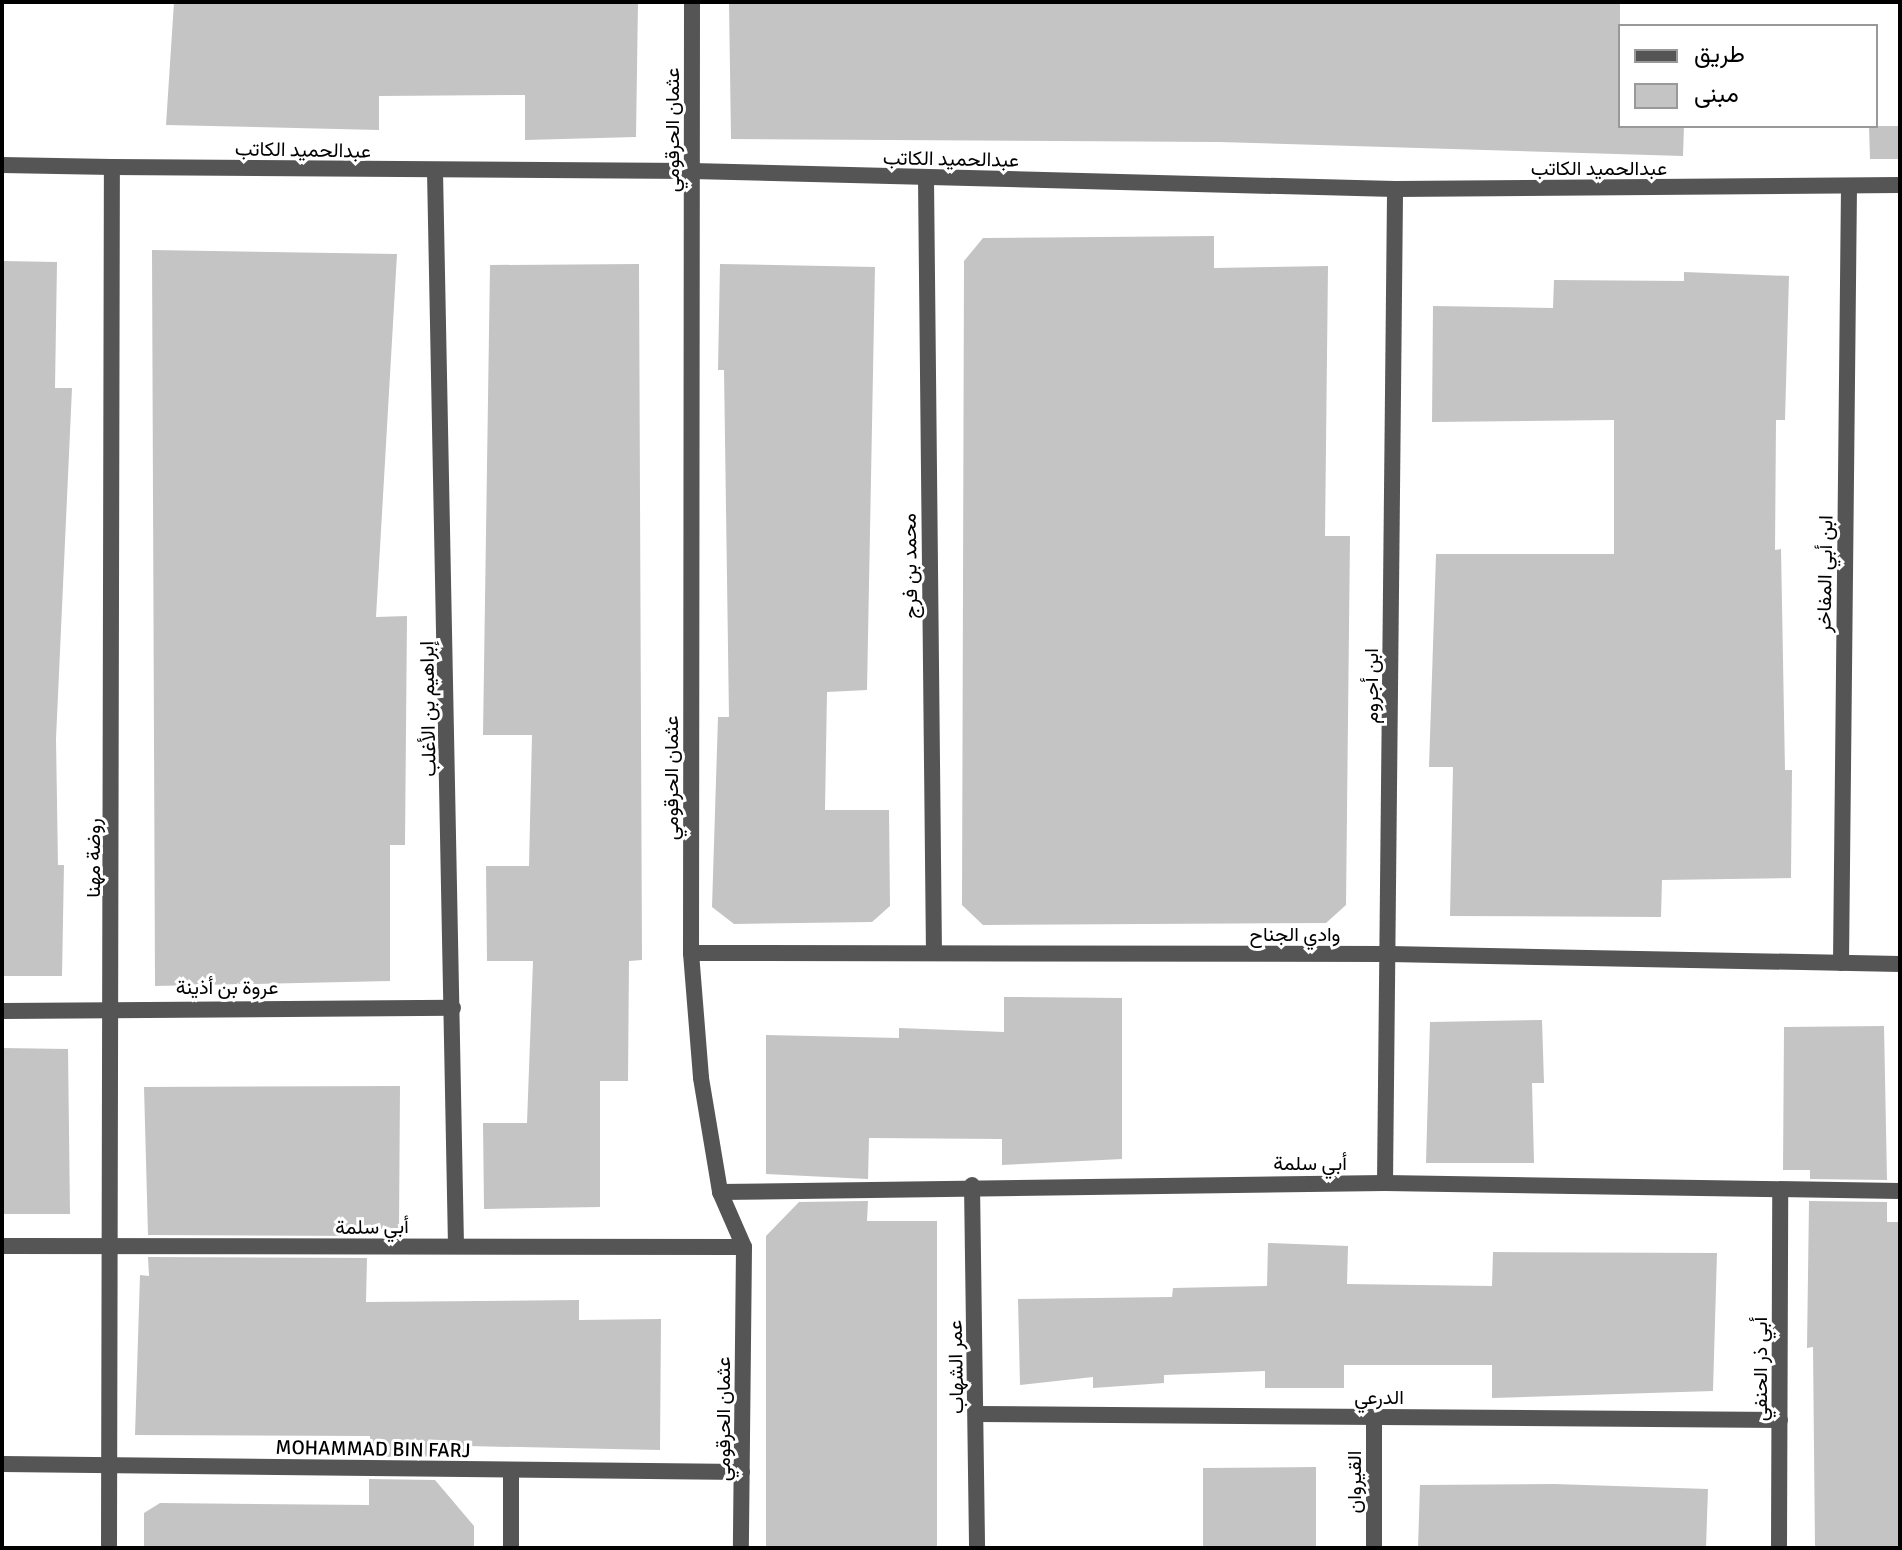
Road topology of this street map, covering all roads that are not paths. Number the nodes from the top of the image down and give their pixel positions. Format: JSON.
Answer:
{"nodes":[{"id":1,"x":692,"y":2,"type":"edge"},
{"id":2,"x":2,"y":165,"type":"edge"},
{"id":3,"x":112,"y":167,"type":"junction"},
{"id":4,"x":435,"y":171,"type":"junction"},
{"id":5,"x":692,"y":171,"type":"junction"},
{"id":6,"x":926,"y":179,"type":"junction"},
{"id":7,"x":1900,"y":185,"type":"edge"},
{"id":8,"x":1849,"y":186,"type":"junction"},
{"id":9,"x":1395,"y":189,"type":"junction"},
{"id":10,"x":934,"y":952,"type":"junction"},
{"id":11,"x":691,"y":953,"type":"junction"},
{"id":12,"x":1389,"y":954,"type":"junction"},
{"id":13,"x":1841,"y":963,"type":"junction"},
{"id":14,"x":1900,"y":964,"type":"edge"},
{"id":15,"x":113,"y":1007,"type":"junction"},
{"id":16,"x":453,"y":1008,"type":"junction"},
{"id":17,"x":2,"y":1011,"type":"edge"},
{"id":18,"x":1385,"y":1183,"type":"junction"},
{"id":19,"x":972,"y":1185,"type":"junction"},
{"id":20,"x":1780,"y":1190,"type":"junction"},
{"id":21,"x":1900,"y":1191,"type":"edge"},
{"id":22,"x":720,"y":1192,"type":"junction"},
{"id":23,"x":2,"y":1246,"type":"edge"},
{"id":24,"x":456,"y":1246,"type":"junction"},
{"id":25,"x":110,"y":1247,"type":"junction"},
{"id":26,"x":744,"y":1247,"type":"junction"},
{"id":27,"x":977,"y":1414,"type":"junction"},
{"id":28,"x":1374,"y":1417,"type":"junction"},
{"id":29,"x":1780,"y":1420,"type":"junction"},
{"id":30,"x":108,"y":1462,"type":"junction"},
{"id":31,"x":2,"y":1464,"type":"edge"},
{"id":32,"x":511,"y":1472,"type":"junction"},
{"id":33,"x":742,"y":1472,"type":"junction"},
{"id":34,"x":109,"y":1548,"type":"edge"},
{"id":35,"x":511,"y":1548,"type":"edge"},
{"id":36,"x":741,"y":1548,"type":"edge"},
{"id":37,"x":977,"y":1548,"type":"edge"},
{"id":38,"x":1374,"y":1548,"type":"edge"},
{"id":39,"x":1779,"y":1548,"type":"edge"}],
"edges":[{"from":1,"to":5,"type":"street","name":"عثمان الحرقومي"},
{"from":2,"to":3,"type":"street","name":"عبدالحميد الكاتب"},
{"from":3,"to":4,"type":"street","name":"عبدالحميد الكاتب"},
{"from":3,"to":15,"type":"street","name":"روضة مهنا"},
{"from":4,"to":5,"type":"street","name":"عبدالحميد الكاتب"},
{"from":4,"to":16,"type":"street","name":"إبراهيم بن الأغلب"},
{"from":5,"to":6,"type":"street","name":"عبدالحميد الكاتب"},
{"from":5,"to":11,"type":"street","name":"عثمان الحرقومي"},
{"from":6,"to":9,"type":"street","name":"عبدالحميد الكاتب"},
{"from":6,"to":10,"type":"street","name":"محمد بن فرج"},
{"from":7,"to":8,"type":"street","name":"عبدالحميد الكاتب"},
{"from":8,"to":9,"type":"street","name":"عبدالحميد الكاتب"},
{"from":8,"to":13,"type":"street","name":"ابن أبي المفاخر"},
{"from":9,"to":12,"type":"street","name":"ابن أجروم"},
{"from":10,"to":11,"type":"street","name":"وادي الجناح"},
{"from":10,"to":12,"type":"street","name":"وادي الجناح"},
{"from":11,"to":22,"type":"street","name":"عثمان الحرقومي"},
{"from":12,"to":13,"type":"street","name":"وادي الجناح"},
{"from":12,"to":18,"type":"street","name":"ابن أجروم"},
{"from":13,"to":14,"type":"street","name":"وادي الجناح"},
{"from":15,"to":16,"type":"street","name":"عروة بن أذينة"},
{"from":15,"to":17,"type":"street","name":"عروة بن أذينة"},
{"from":15,"to":25,"type":"street","name":"روضة مهنا"},
{"from":16,"to":24,"type":"street","name":"إبراهيم بن الأغلب"},
{"from":18,"to":19,"type":"street","name":"أبي سلمة"},
{"from":18,"to":20,"type":"street","name":"أبي سلمة"},
{"from":19,"to":22,"type":"street","name":"أبي سلمة"},
{"from":19,"to":27,"type":"street","name":"عمر الشهاب"},
{"from":20,"to":21,"type":"street","name":"أبي سلمة"},
{"from":20,"to":29,"type":"street","name":"أبي ذر الحنفي"},
{"from":22,"to":26,"type":"street","name":"عثمان الحرقومي"},
{"from":23,"to":25,"type":"street","name":"أبي سلمة"},
{"from":24,"to":25,"type":"street","name":"أبي سلمة"},
{"from":24,"to":26,"type":"street","name":"أبي سلمة"},
{"from":25,"to":30,"type":"street","name":"روضة مهنا"},
{"from":26,"to":33,"type":"street","name":"عثمان الحرقومي"},
{"from":27,"to":28,"type":"street","name":"الدرعي"},
{"from":27,"to":37,"type":"street","name":"عمر الشهاب"},
{"from":28,"to":29,"type":"street","name":"الدرعي"},
{"from":28,"to":38,"type":"street","name":"القيروان"},
{"from":29,"to":39,"type":"street","name":"أبي ذر الحنفي"},
{"from":30,"to":31,"type":"street","name":"MOHAMMAD BIN FARJ"},
{"from":30,"to":32,"type":"street","name":"MOHAMMAD BIN FARJ"},
{"from":30,"to":34,"type":"street","name":"روضة مهنا"},
{"from":32,"to":33,"type":"street","name":"MOHAMMAD BIN FARJ"},
{"from":32,"to":35,"type":"street"},
{"from":33,"to":36,"type":"street","name":"عثمان الحرقومي"}]}
